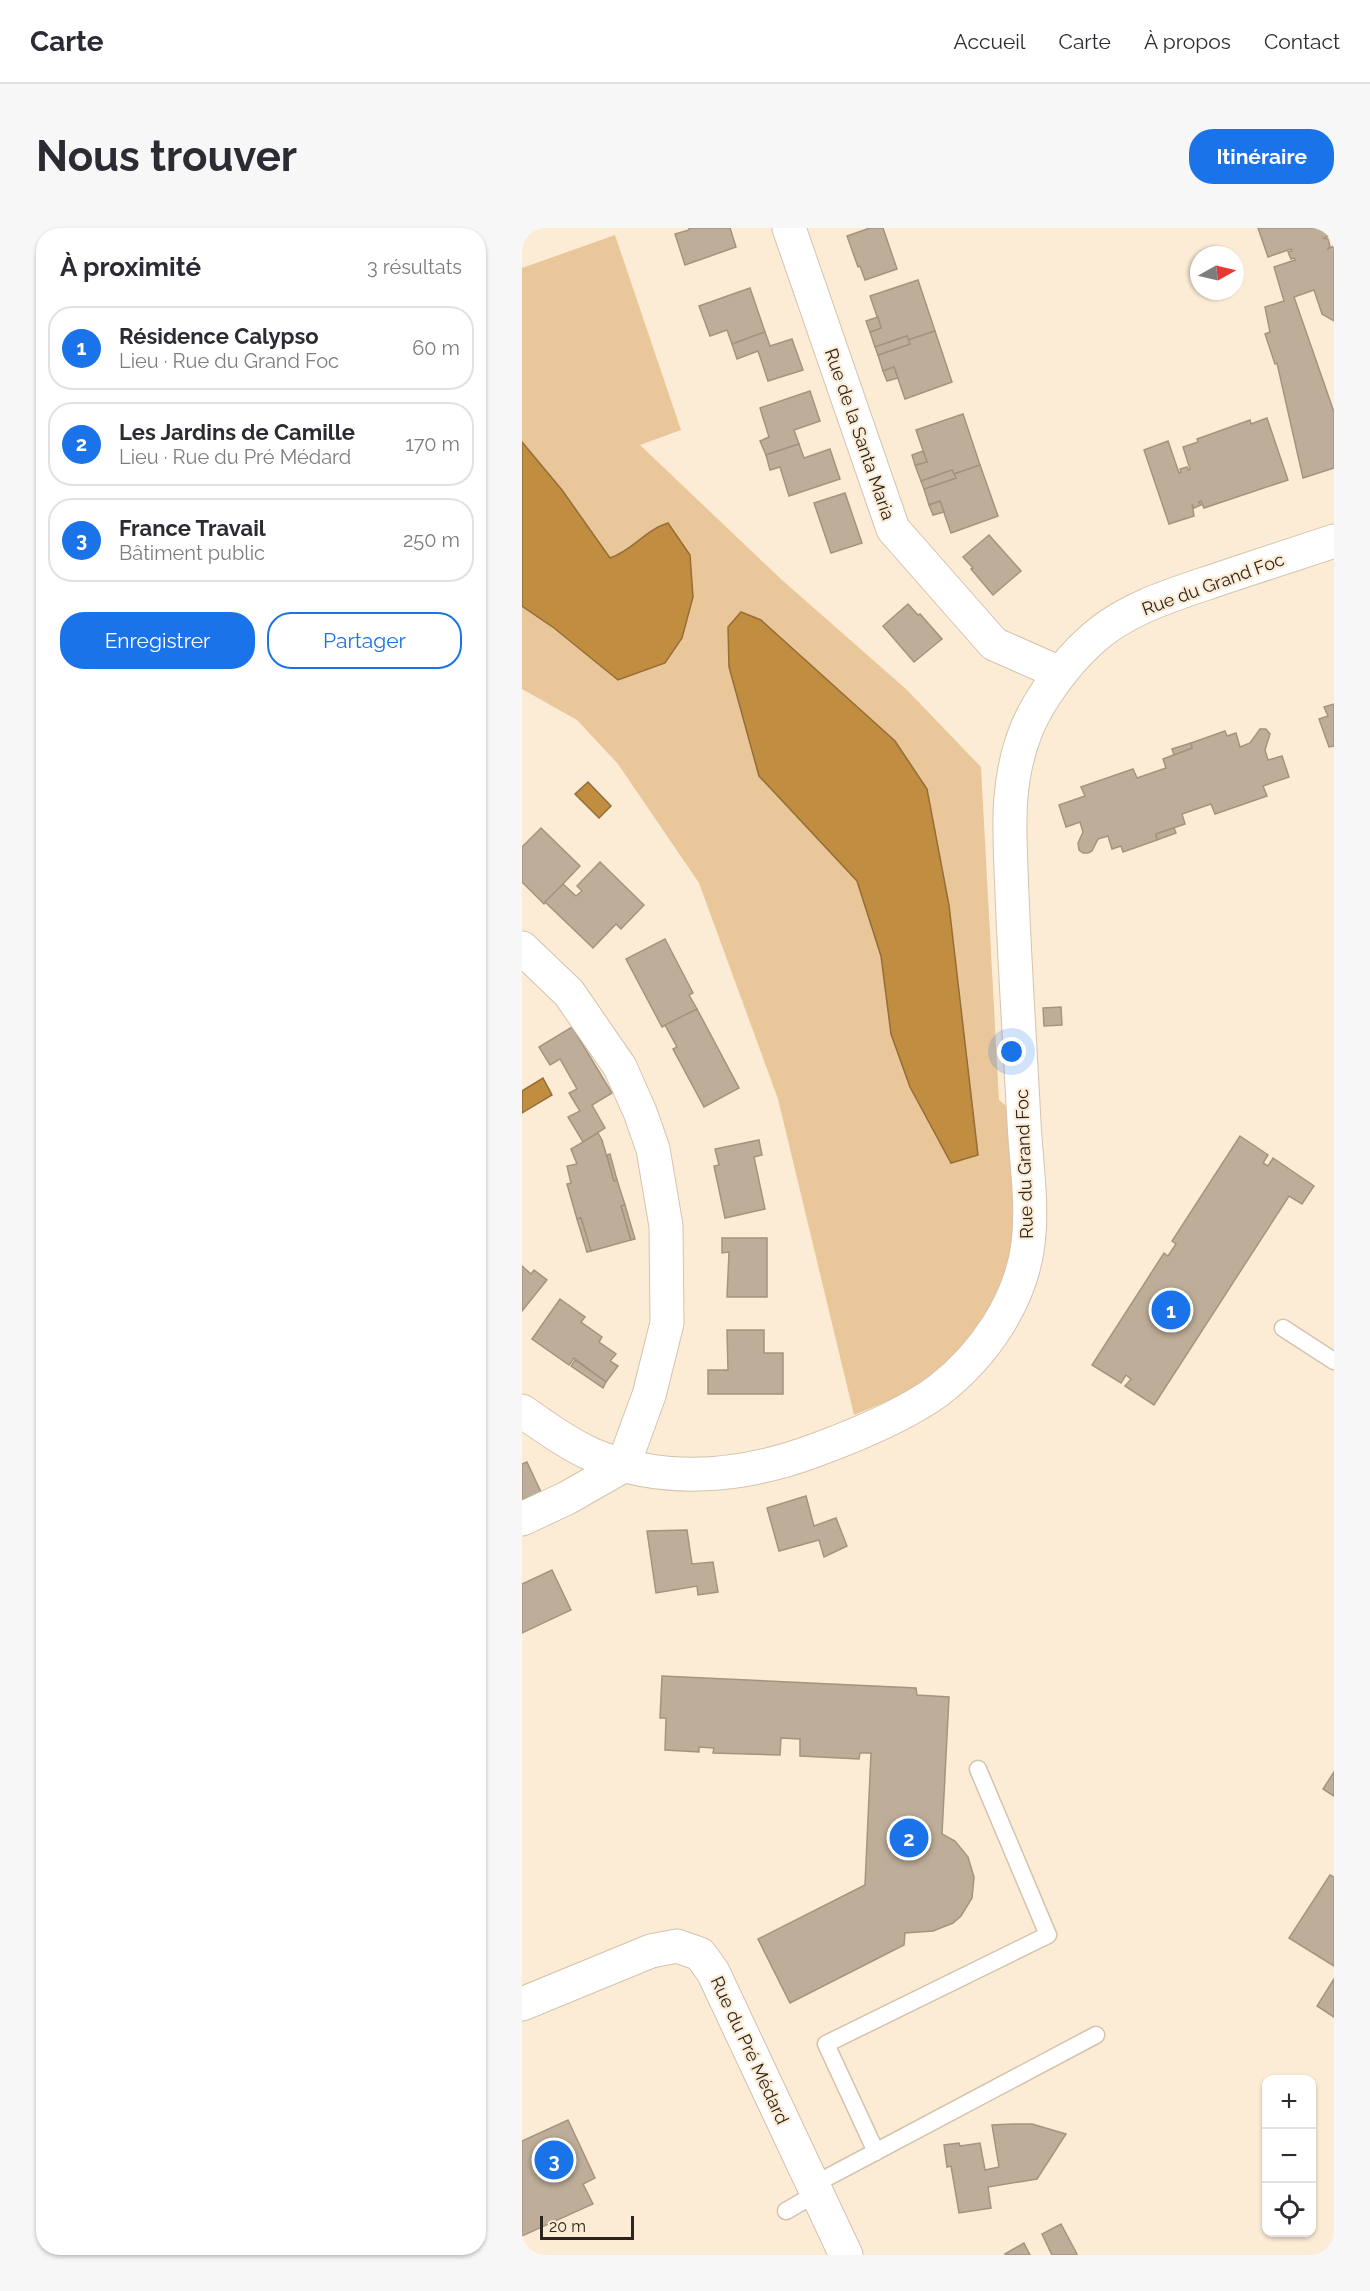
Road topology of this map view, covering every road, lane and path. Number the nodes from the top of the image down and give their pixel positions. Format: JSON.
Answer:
{"nodes":[{"id":1,"x":789,"y":228,"type":"edge"},
{"id":2,"x":1334,"y":541,"type":"edge"},
{"id":3,"x":1060,"y":673,"type":"junction"},
{"id":4,"x":522,"y":948,"type":"edge"},
{"id":5,"x":1284,"y":1328,"type":"dead end"},
{"id":6,"x":1334,"y":1361,"type":"edge"},
{"id":7,"x":522,"y":1411,"type":"edge"},
{"id":8,"x":623,"y":1466,"type":"junction"},
{"id":9,"x":522,"y":1519,"type":"edge"},
{"id":10,"x":978,"y":1769,"type":"dead end"},
{"id":11,"x":522,"y":2004,"type":"edge"},
{"id":12,"x":1096,"y":2035,"type":"dead end"},
{"id":13,"x":876,"y":2152,"type":"junction"},
{"id":14,"x":815,"y":2189,"type":"junction"},
{"id":15,"x":786,"y":2211,"type":"dead end"},
{"id":16,"x":846,"y":2255,"type":"edge"}],
"edges":[{"from":1,"to":3,"type":"street","name":"Rue de la Santa Maria"},
{"from":2,"to":3,"type":"street","name":"Rue du Grand Foc"},
{"from":3,"to":8,"type":"street","name":"Rue du Grand Foc"},
{"from":4,"to":8,"type":"street"},
{"from":5,"to":6,"type":"lane"},
{"from":7,"to":8,"type":"street","name":"Rue du Grand Foc"},
{"from":8,"to":9,"type":"street"},
{"from":10,"to":13,"type":"lane"},
{"from":11,"to":14,"type":"street","name":"Rue du Pré Médard"},
{"from":12,"to":13,"type":"lane"},
{"from":13,"to":14,"type":"lane"},
{"from":14,"to":15,"type":"lane"},
{"from":14,"to":16,"type":"street","name":"Rue du Pré Médard"}]}
